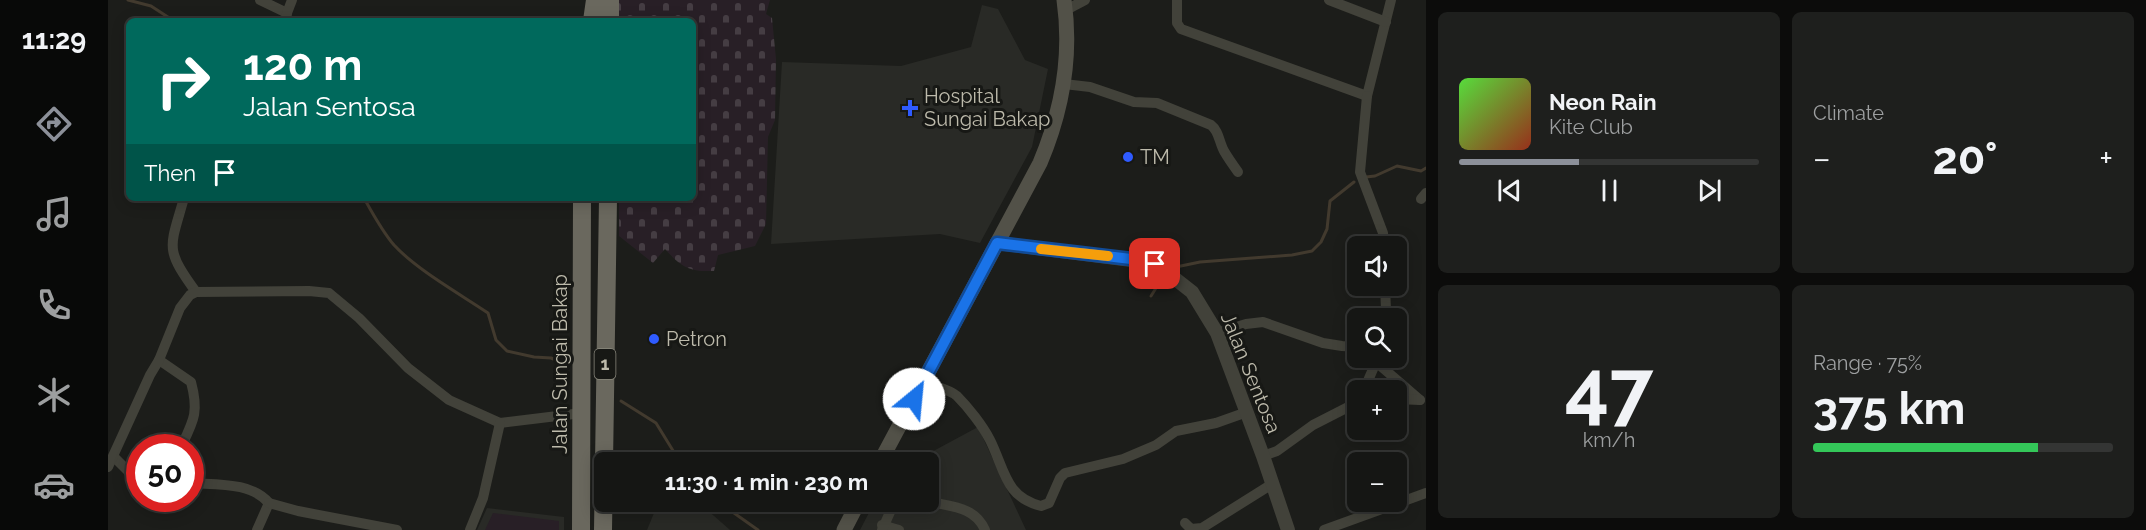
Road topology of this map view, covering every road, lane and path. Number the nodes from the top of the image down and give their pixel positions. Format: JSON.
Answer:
{"nodes":[{"id":1,"x":260,"y":0,"type":"edge"},
{"id":2,"x":292,"y":0,"type":"edge"},
{"id":3,"x":595,"y":0,"type":"edge"},
{"id":4,"x":610,"y":0,"type":"edge"},
{"id":5,"x":1085,"y":0,"type":"edge"},
{"id":6,"x":1177,"y":0,"type":"edge"},
{"id":7,"x":1329,"y":0,"type":"edge"},
{"id":8,"x":1391,"y":0,"type":"edge"},
{"id":9,"x":1065,"y":5,"type":"edge"},
{"id":10,"x":286,"y":17,"type":"edge"},
{"id":11,"x":592,"y":18,"type":"edge"},
{"id":12,"x":610,"y":18,"type":"edge"},
{"id":13,"x":1386,"y":22,"type":"junction"},
{"id":14,"x":1064,"y":84,"type":"junction"},
{"id":15,"x":1368,"y":96,"type":"junction"},
{"id":16,"x":1238,"y":172,"type":"dead end"},
{"id":17,"x":183,"y":201,"type":"edge"},
{"id":18,"x":582,"y":201,"type":"edge"},
{"id":19,"x":608,"y":201,"type":"edge"},
{"id":20,"x":1383,"y":236,"type":"edge"},
{"id":21,"x":997,"y":243,"type":"junction"},
{"id":22,"x":196,"y":292,"type":"junction"},
{"id":23,"x":1217,"y":333,"type":"junction"},
{"id":24,"x":1347,"y":346,"type":"edge"},
{"id":25,"x":159,"y":360,"type":"junction"},
{"id":26,"x":1385,"y":368,"type":"edge"},
{"id":27,"x":923,"y":382,"type":"junction"},
{"id":28,"x":1407,"y":400,"type":"edge"},
{"id":29,"x":1423,"y":401,"type":"edge"},
{"id":30,"x":1347,"y":408,"type":"edge"},
{"id":31,"x":1246,"y":412,"type":"junction"},
{"id":32,"x":582,"y":413,"type":"junction"},
{"id":33,"x":500,"y":423,"type":"junction"},
{"id":34,"x":188,"y":434,"type":"edge"},
{"id":35,"x":885,"y":452,"type":"edge"},
{"id":36,"x":1263,"y":456,"type":"junction"},
{"id":37,"x":111,"y":462,"type":"edge"},
{"id":38,"x":126,"y":471,"type":"edge"},
{"id":39,"x":204,"y":484,"type":"edge"},
{"id":40,"x":1272,"y":484,"type":"junction"},
{"id":41,"x":1426,"y":493,"type":"edge"},
{"id":42,"x":269,"y":502,"type":"junction"},
{"id":43,"x":939,"y":504,"type":"edge"},
{"id":44,"x":853,"y":512,"type":"edge"},
{"id":45,"x":890,"y":512,"type":"edge"},
{"id":46,"x":1185,"y":523,"type":"dead end"},
{"id":47,"x":882,"y":527,"type":"edge"},
{"id":48,"x":257,"y":530,"type":"edge"},
{"id":49,"x":397,"y":530,"type":"edge"},
{"id":50,"x":470,"y":530,"type":"edge"},
{"id":51,"x":581,"y":530,"type":"edge"},
{"id":52,"x":603,"y":530,"type":"edge"},
{"id":53,"x":844,"y":530,"type":"edge"},
{"id":54,"x":899,"y":530,"type":"edge"},
{"id":55,"x":985,"y":530,"type":"edge"},
{"id":56,"x":1288,"y":530,"type":"edge"},
{"id":57,"x":1323,"y":530,"type":"edge"}],
"edges":[{"from":1,"to":10,"type":"street"},
{"from":2,"to":10,"type":"street"},
{"from":3,"to":11,"type":"highway"},
{"from":4,"to":12,"type":"highway"},
{"from":5,"to":9,"type":"street"},
{"from":6,"to":15,"type":"street"},
{"from":7,"to":13,"type":"street"},
{"from":8,"to":13,"type":"street"},
{"from":9,"to":14,"type":"main road"},
{"from":13,"to":15,"type":"street"},
{"from":14,"to":16,"type":"street"},
{"from":14,"to":21,"type":"main road"},
{"from":15,"to":20,"type":"street"},
{"from":17,"to":22,"type":"street"},
{"from":18,"to":32,"type":"highway","name":"Jalan Sungai Bakap","number":"1"},
{"from":19,"to":52,"type":"highway","number":"1"},
{"from":21,"to":23,"type":"street","name":"Jalan Sentosa"},
{"from":21,"to":27,"type":"main road"},
{"from":22,"to":25,"type":"street"},
{"from":22,"to":33,"type":"street"},
{"from":23,"to":24,"type":"street"},
{"from":23,"to":31,"type":"street","name":"Jalan Sentosa"},
{"from":25,"to":34,"type":"street"},
{"from":25,"to":37,"type":"street"},
{"from":26,"to":29,"type":"street"},
{"from":27,"to":31,"type":"street"},
{"from":27,"to":35,"type":"main road"},
{"from":28,"to":29,"type":"street"},
{"from":30,"to":36,"type":"street"},
{"from":31,"to":36,"type":"street","name":"Jalan Sentosa"},
{"from":32,"to":33,"type":"street"},
{"from":32,"to":51,"type":"highway","name":"Jalan Sungai Bakap","number":"1"},
{"from":33,"to":50,"type":"street"},
{"from":36,"to":40,"type":"street","name":"Jalan Sentosa"},
{"from":37,"to":38,"type":"street"},
{"from":39,"to":42,"type":"street"},
{"from":40,"to":46,"type":"street"},
{"from":40,"to":56,"type":"street","name":"Jalan Sentosa"},
{"from":41,"to":57,"type":"street"},
{"from":42,"to":48,"type":"street"},
{"from":42,"to":49,"type":"street"},
{"from":43,"to":55,"type":"street"},
{"from":44,"to":53,"type":"main road"},
{"from":45,"to":47,"type":"street"},
{"from":47,"to":54,"type":"street"}]}
